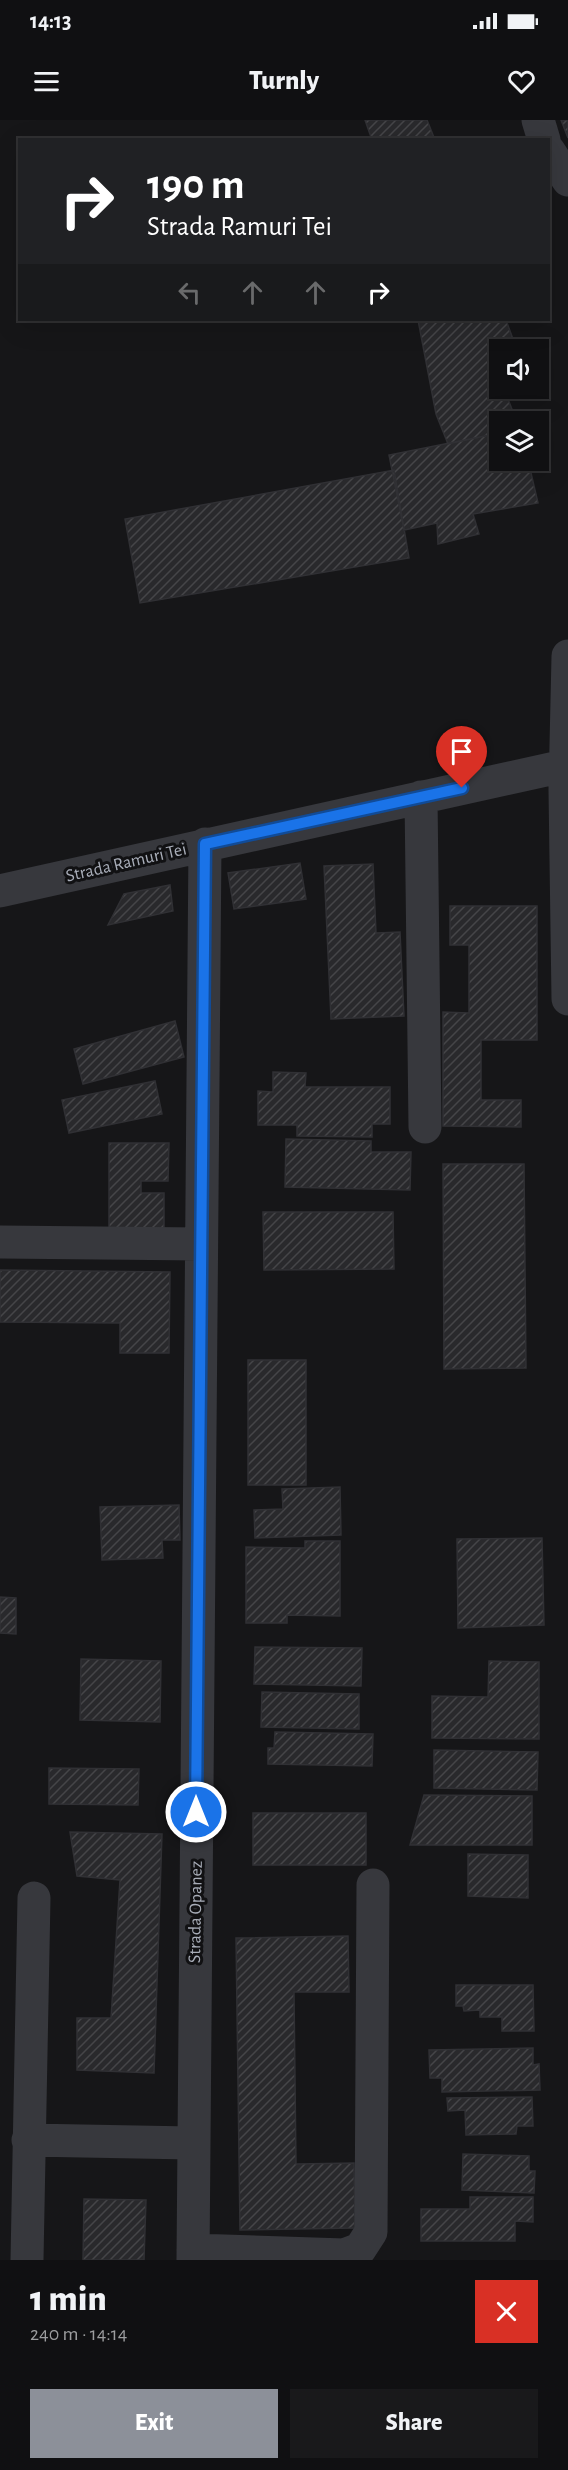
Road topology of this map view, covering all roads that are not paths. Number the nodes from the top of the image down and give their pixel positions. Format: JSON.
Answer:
{"nodes":[{"id":1,"x":538,"y":120,"type":"edge"},
{"id":2,"x":543,"y":138,"type":"edge"},
{"id":3,"x":550,"y":153,"type":"edge"},
{"id":4,"x":568,"y":180,"type":"edge"},
{"id":5,"x":568,"y":656,"type":"edge"},
{"id":6,"x":567,"y":765,"type":"edge"},
{"id":7,"x":420,"y":797,"type":"junction"},
{"id":8,"x":205,"y":844,"type":"junction"},
{"id":9,"x":0,"y":891,"type":"edge"},
{"id":10,"x":568,"y":999,"type":"edge"},
{"id":11,"x":425,"y":1126,"type":"dead end"},
{"id":12,"x":0,"y":1242,"type":"edge"},
{"id":13,"x":201,"y":1244,"type":"junction"},
{"id":14,"x":373,"y":1885,"type":"dead end"},
{"id":15,"x":33,"y":1898,"type":"dead end"},
{"id":16,"x":28,"y":2140,"type":"junction"},
{"id":17,"x":192,"y":2143,"type":"junction"},
{"id":18,"x":193,"y":2255,"type":"edge"},
{"id":19,"x":27,"y":2260,"type":"edge"}],
"edges":[{"from":1,"to":2,"type":"street"},
{"from":3,"to":4,"type":"street"},
{"from":5,"to":6,"type":"street"},
{"from":6,"to":7,"type":"street","name":"Strada Ramuri Tei"},
{"from":6,"to":10,"type":"street"},
{"from":7,"to":8,"type":"street","name":"Strada Ramuri Tei"},
{"from":7,"to":11,"type":"street"},
{"from":8,"to":9,"type":"street","name":"Strada Ramuri Tei"},
{"from":8,"to":13,"type":"street","name":"Strada Opanez"},
{"from":12,"to":13,"type":"street"},
{"from":13,"to":17,"type":"street","name":"Strada Opanez"},
{"from":14,"to":18,"type":"street"},
{"from":15,"to":16,"type":"street"},
{"from":16,"to":17,"type":"street"},
{"from":16,"to":19,"type":"street"},
{"from":17,"to":18,"type":"street","name":"Strada Opanez"}]}
